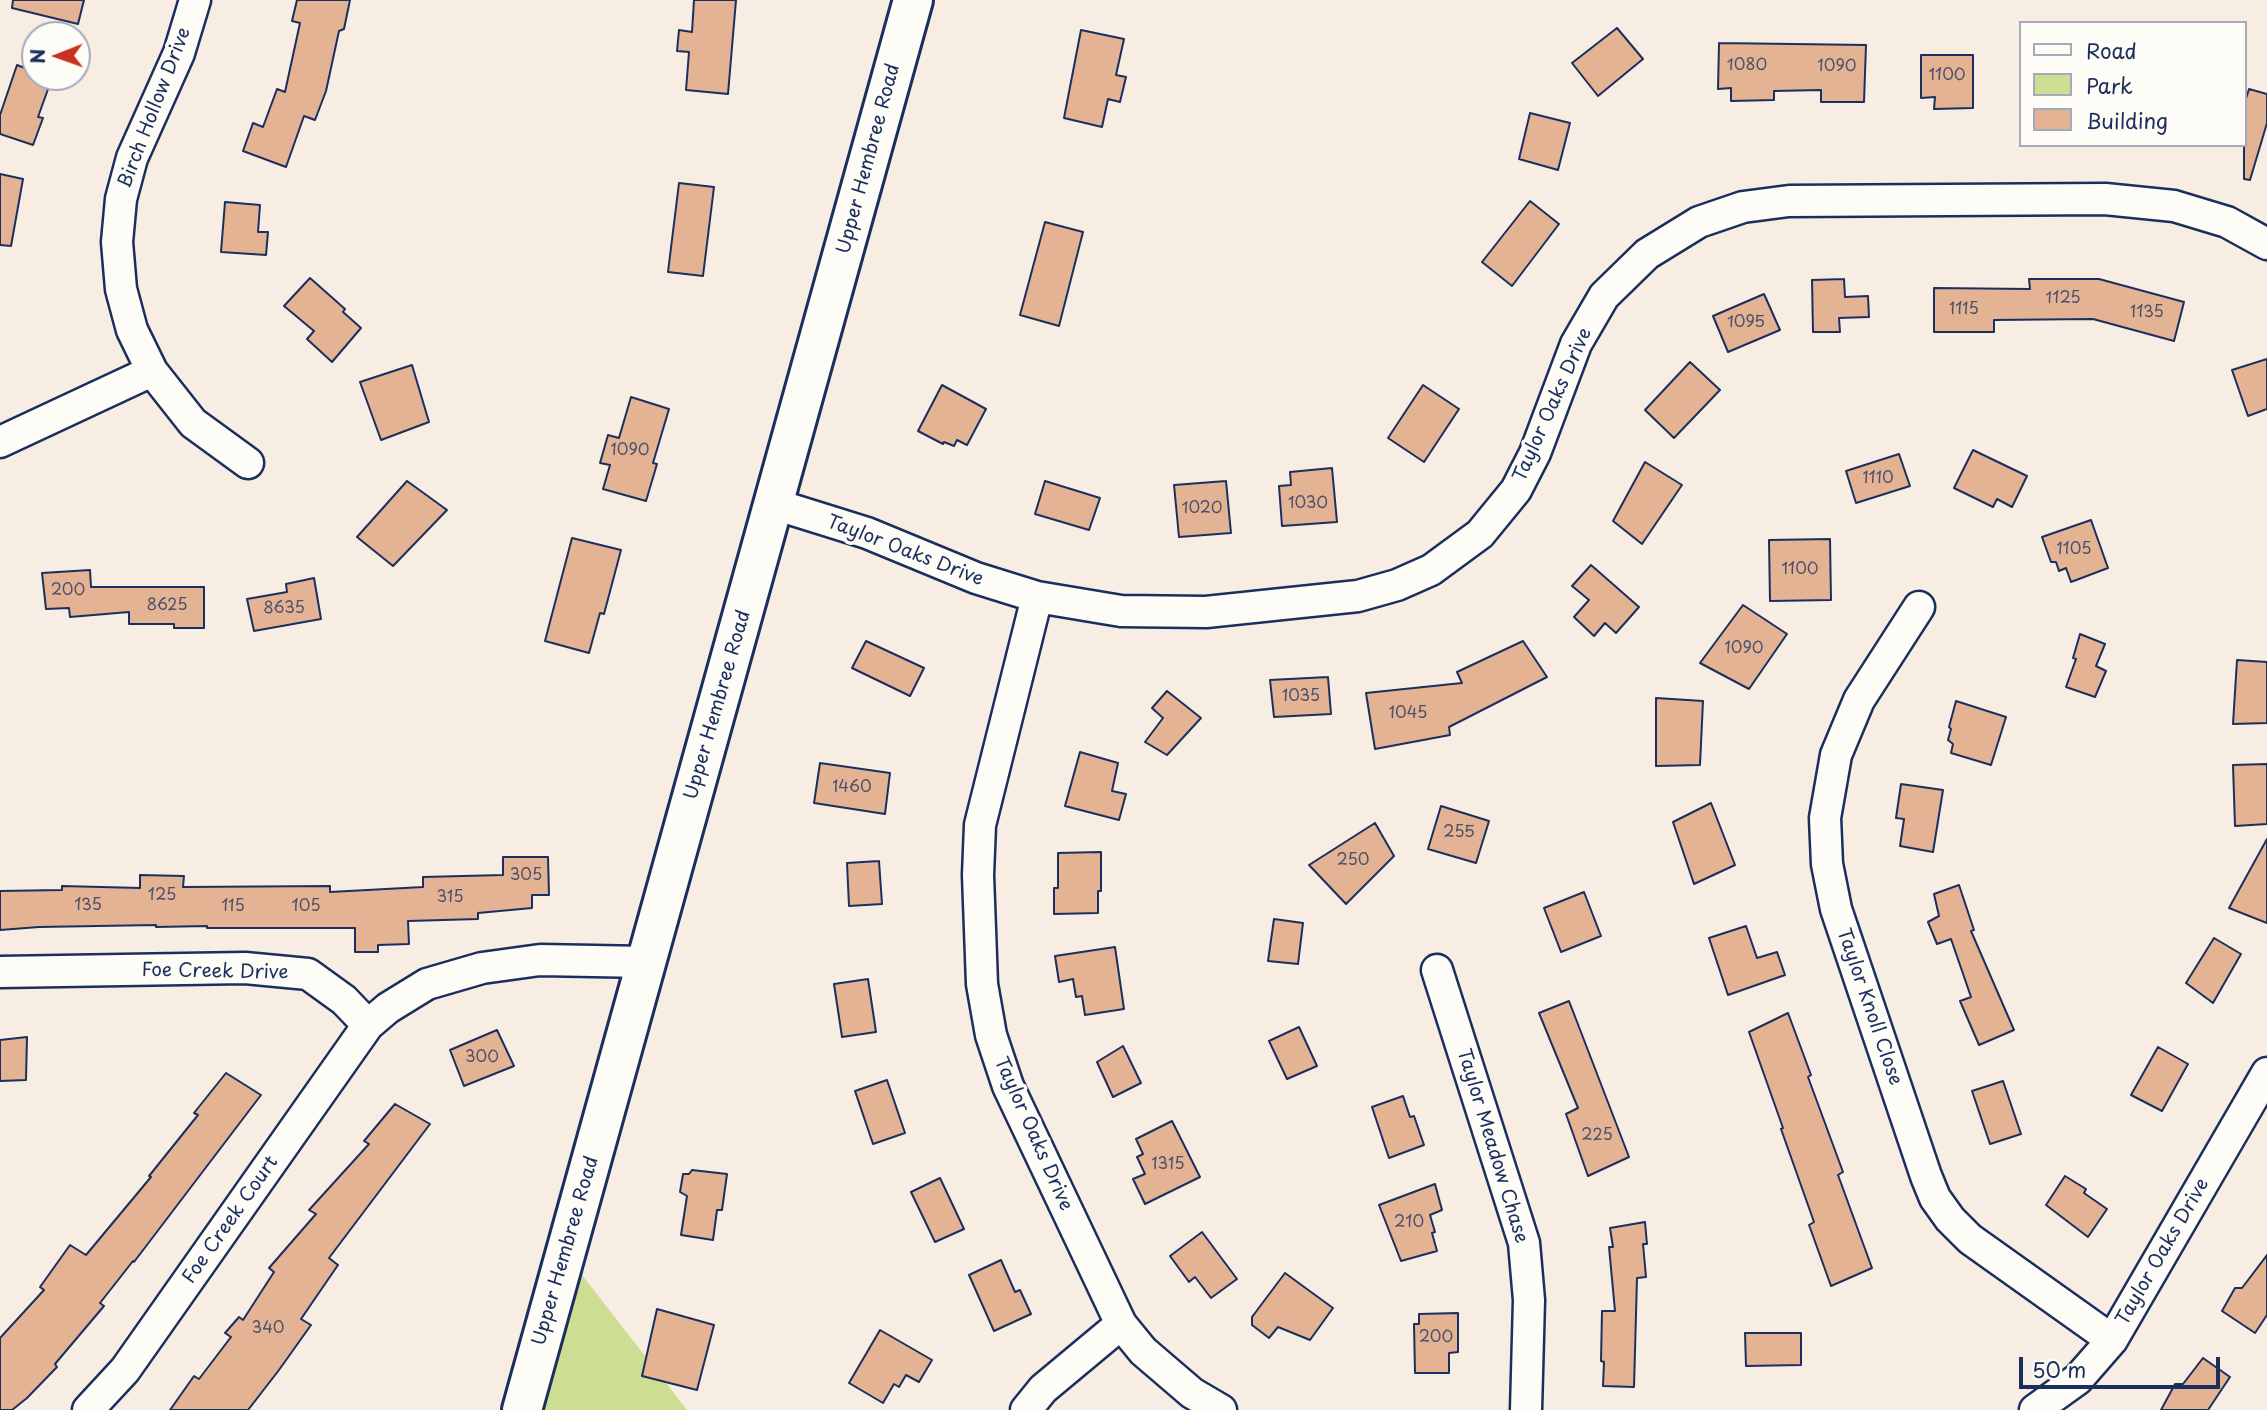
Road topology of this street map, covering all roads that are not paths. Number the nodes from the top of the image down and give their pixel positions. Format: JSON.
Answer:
{"nodes":[{"id":1,"x":195,"y":0,"type":"edge"},
{"id":2,"x":913,"y":0,"type":"edge"},
{"id":3,"x":2267,"y":244,"type":"edge"},
{"id":4,"x":152,"y":371,"type":"junction"},
{"id":5,"x":0,"y":442,"type":"edge"},
{"id":6,"x":248,"y":463,"type":"dead end"},
{"id":7,"x":774,"y":504,"type":"junction"},
{"id":8,"x":1037,"y":597,"type":"junction"},
{"id":9,"x":1919,"y":607,"type":"dead end"},
{"id":10,"x":647,"y":962,"type":"junction"},
{"id":11,"x":1437,"y":970,"type":"dead end"},
{"id":12,"x":0,"y":972,"type":"edge"},
{"id":13,"x":368,"y":1025,"type":"junction"},
{"id":14,"x":2267,"y":1073,"type":"edge"},
{"id":15,"x":1121,"y":1324,"type":"junction"},
{"id":16,"x":2112,"y":1339,"type":"junction"},
{"id":17,"x":88,"y":1410,"type":"edge"},
{"id":18,"x":522,"y":1410,"type":"edge"},
{"id":19,"x":1026,"y":1410,"type":"edge"},
{"id":20,"x":1221,"y":1410,"type":"edge"},
{"id":21,"x":1526,"y":1410,"type":"edge"},
{"id":22,"x":2035,"y":1410,"type":"edge"}],
"edges":[{"from":1,"to":4,"type":"street","name":"Birch Hollow Drive"},
{"from":2,"to":7,"type":"street","name":"Upper Hembree Road"},
{"from":3,"to":8,"type":"street","name":"Taylor Oaks Drive"},
{"from":4,"to":5,"type":"street"},
{"from":4,"to":6,"type":"street","name":"Birch Hollow Drive"},
{"from":7,"to":8,"type":"street","name":"Taylor Oaks Drive"},
{"from":7,"to":10,"type":"street","name":"Upper Hembree Road"},
{"from":8,"to":15,"type":"street","name":"Taylor Oaks Drive"},
{"from":9,"to":16,"type":"street","name":"Taylor Knoll Close"},
{"from":10,"to":13,"type":"street"},
{"from":10,"to":18,"type":"street","name":"Upper Hembree Road"},
{"from":11,"to":21,"type":"street","name":"Taylor Meadow Chase"},
{"from":12,"to":13,"type":"street","name":"Foe Creek Drive"},
{"from":13,"to":17,"type":"street","name":"Foe Creek Court"},
{"from":14,"to":16,"type":"street","name":"Taylor Oaks Drive"},
{"from":15,"to":19,"type":"street"},
{"from":15,"to":20,"type":"street","name":"Taylor Oaks Drive"},
{"from":16,"to":22,"type":"street","name":"Taylor Oaks Drive"}]}
